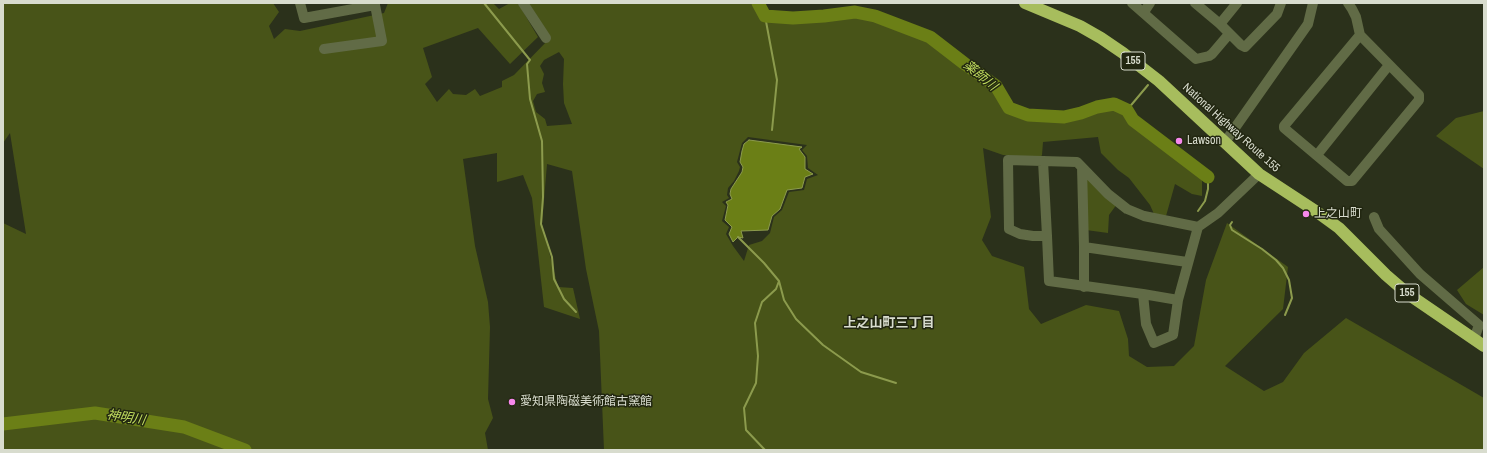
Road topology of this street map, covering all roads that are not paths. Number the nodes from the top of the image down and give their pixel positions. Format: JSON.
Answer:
{"nodes":[{"id":1,"x":300,"y":3,"type":"edge"},
{"id":2,"x":523,"y":3,"type":"edge"},
{"id":3,"x":1026,"y":3,"type":"edge"},
{"id":4,"x":1132,"y":3,"type":"edge"},
{"id":5,"x":1150,"y":3,"type":"edge"},
{"id":6,"x":1195,"y":3,"type":"edge"},
{"id":7,"x":1237,"y":3,"type":"edge"},
{"id":8,"x":1281,"y":3,"type":"edge"},
{"id":9,"x":1313,"y":3,"type":"edge"},
{"id":10,"x":1348,"y":3,"type":"edge"},
{"id":11,"x":375,"y":4,"type":"edge"},
{"id":12,"x":1144,"y":12,"type":"junction"},
{"id":13,"x":1220,"y":24,"type":"junction"},
{"id":14,"x":1229,"y":34,"type":"junction"},
{"id":15,"x":1360,"y":35,"type":"junction"},
{"id":16,"x":546,"y":38,"type":"dead end"},
{"id":17,"x":324,"y":49,"type":"dead end"},
{"id":18,"x":1389,"y":65,"type":"junction"},
{"id":19,"x":1225,"y":142,"type":"junction"},
{"id":20,"x":1317,"y":155,"type":"junction"},
{"id":21,"x":1043,"y":160,"type":"junction"},
{"id":22,"x":1082,"y":167,"type":"junction"},
{"id":23,"x":1259,"y":174,"type":"junction"},
{"id":24,"x":1374,"y":217,"type":"dead end"},
{"id":25,"x":1198,"y":227,"type":"junction"},
{"id":26,"x":1047,"y":236,"type":"junction"},
{"id":27,"x":1084,"y":247,"type":"junction"},
{"id":28,"x":1187,"y":262,"type":"junction"},
{"id":29,"x":1084,"y":287,"type":"junction"},
{"id":30,"x":1143,"y":294,"type":"junction"},
{"id":31,"x":1178,"y":300,"type":"junction"},
{"id":32,"x":1479,"y":343,"type":"edge"}],
"edges":[{"from":1,"to":11,"type":"street"},
{"from":2,"to":16,"type":"street"},
{"from":3,"to":19,"type":"highway","name":"National Highway Route 155","number":"155"},
{"from":4,"to":12,"type":"street"},
{"from":5,"to":12,"type":"street"},
{"from":6,"to":13,"type":"street"},
{"from":7,"to":13,"type":"street"},
{"from":8,"to":14,"type":"street"},
{"from":9,"to":19,"type":"street"},
{"from":10,"to":15,"type":"street"},
{"from":11,"to":17,"type":"street"},
{"from":12,"to":14,"type":"street"},
{"from":13,"to":14,"type":"street"},
{"from":15,"to":18,"type":"street"},
{"from":15,"to":20,"type":"street"},
{"from":18,"to":20,"type":"street"},
{"from":18,"to":20,"type":"street"},
{"from":19,"to":23,"type":"highway","name":"National Highway Route 155","number":"155"},
{"from":21,"to":22,"type":"street"},
{"from":21,"to":26,"type":"street"},
{"from":21,"to":26,"type":"street"},
{"from":22,"to":25,"type":"street"},
{"from":22,"to":27,"type":"street"},
{"from":23,"to":25,"type":"street"},
{"from":23,"to":32,"type":"highway","name":"National Highway Route 155","number":"155"},
{"from":24,"to":32,"type":"street"},
{"from":25,"to":28,"type":"street"},
{"from":26,"to":29,"type":"street"},
{"from":27,"to":28,"type":"street"},
{"from":27,"to":29,"type":"street"},
{"from":28,"to":31,"type":"street"},
{"from":29,"to":30,"type":"street"},
{"from":30,"to":31,"type":"street"},
{"from":30,"to":31,"type":"street"}]}
